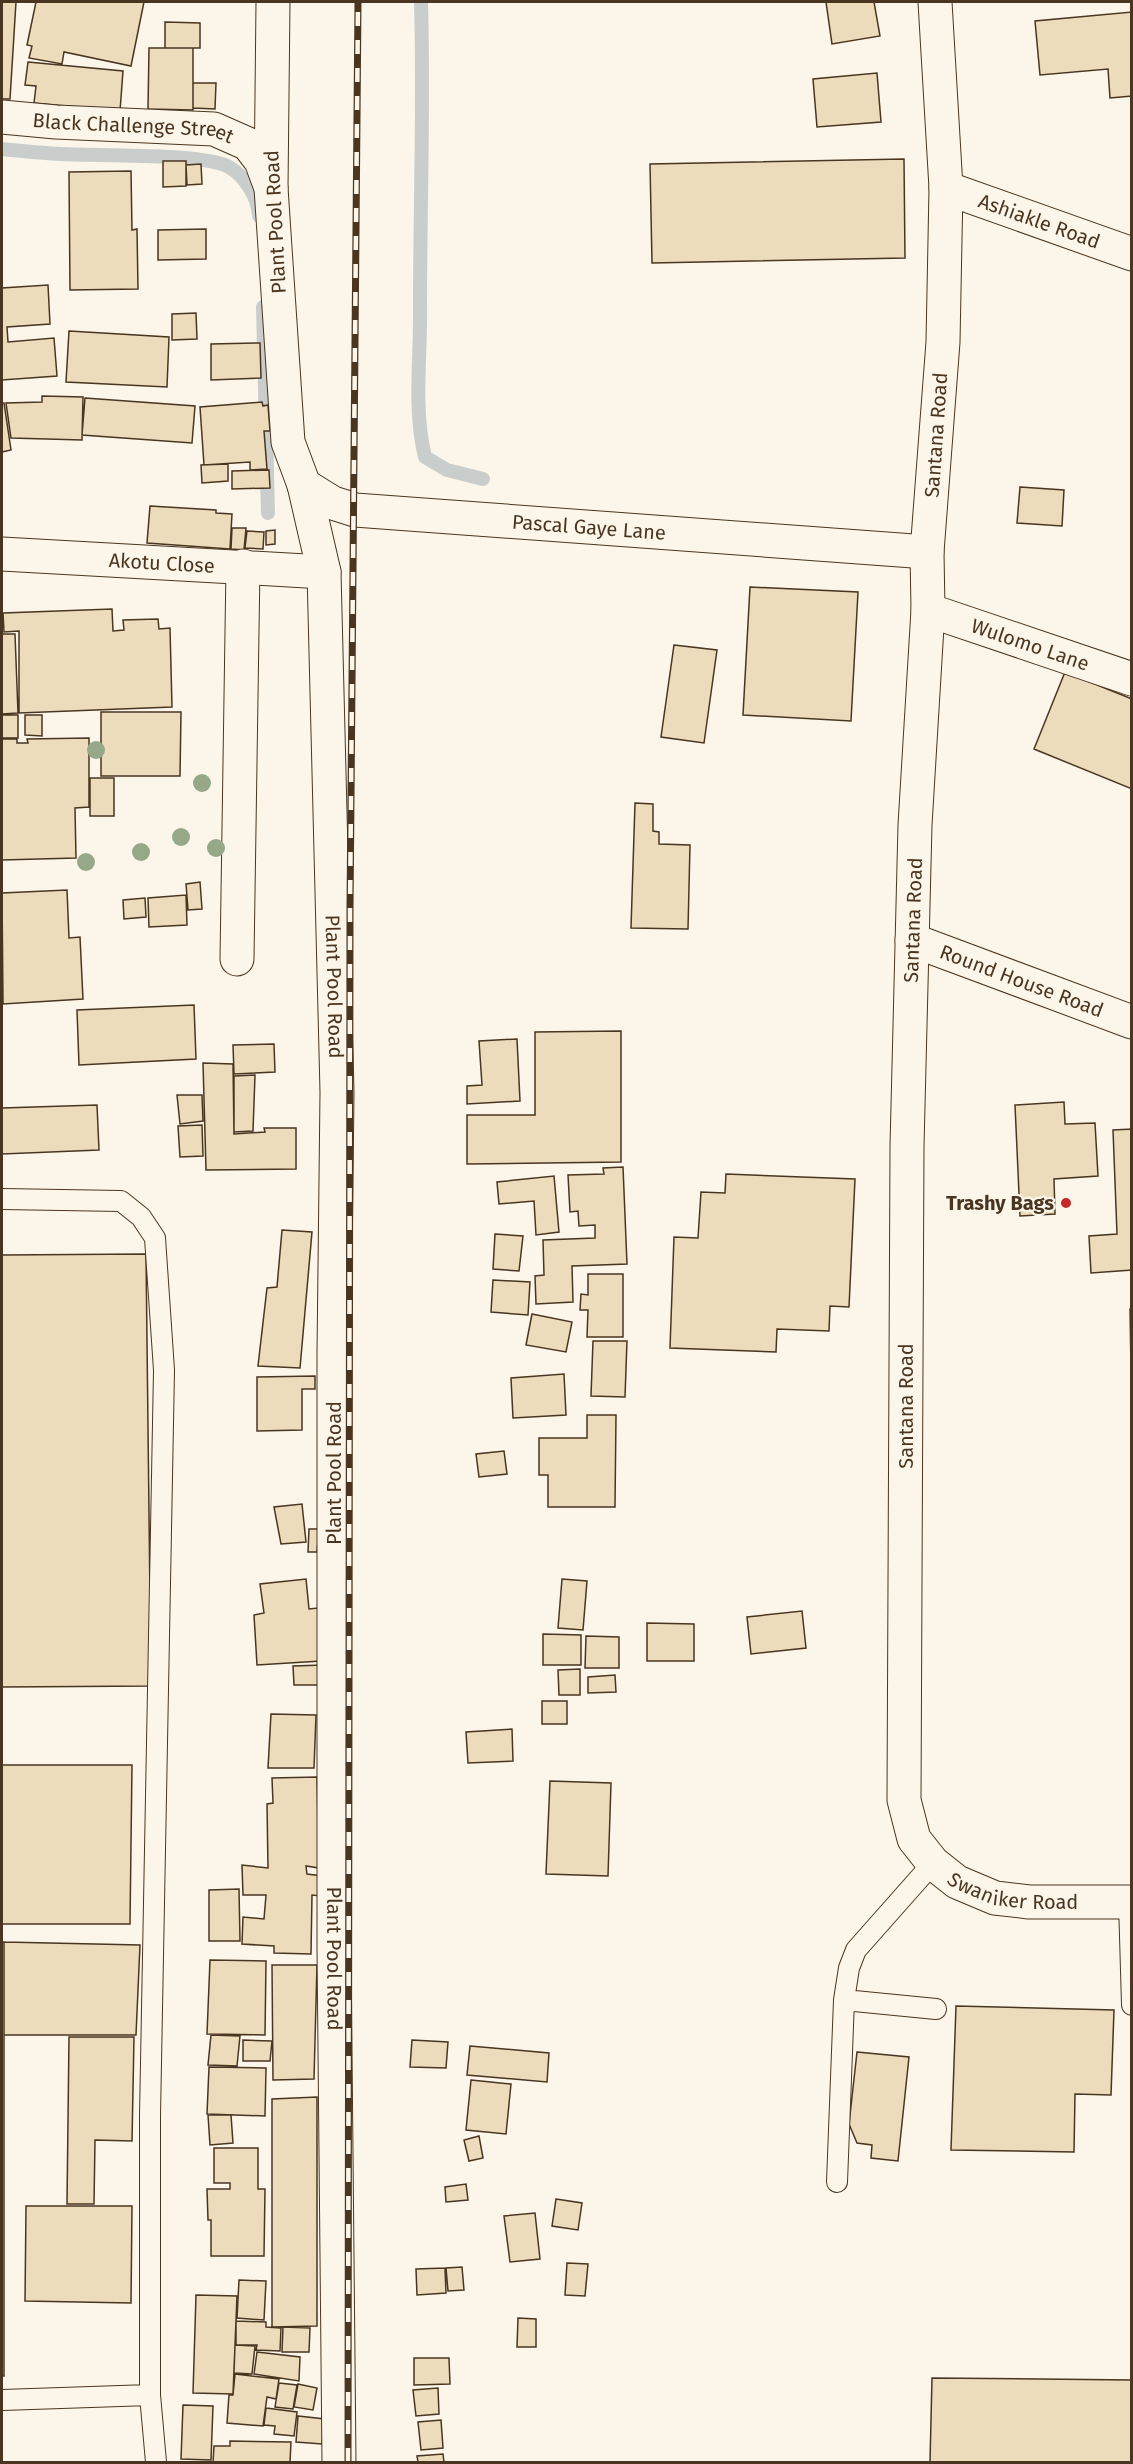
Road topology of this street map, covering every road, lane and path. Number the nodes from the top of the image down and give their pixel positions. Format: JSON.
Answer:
{"nodes":[{"id":1,"x":273,"y":2,"type":"edge"},
{"id":2,"x":935,"y":2,"type":"edge"},
{"id":3,"x":2,"y":117,"type":"edge"},
{"id":4,"x":271,"y":188,"type":"junction"},
{"id":5,"x":946,"y":188,"type":"junction"},
{"id":6,"x":1131,"y":254,"type":"edge"},
{"id":7,"x":304,"y":485,"type":"junction"},
{"id":8,"x":927,"y":552,"type":"junction"},
{"id":9,"x":2,"y":554,"type":"edge"},
{"id":10,"x":243,"y":566,"type":"junction"},
{"id":11,"x":324,"y":572,"type":"junction"},
{"id":12,"x":928,"y":610,"type":"junction"},
{"id":13,"x":1131,"y":679,"type":"edge"},
{"id":14,"x":912,"y":940,"type":"junction"},
{"id":15,"x":237,"y":959,"type":"dead end"},
{"id":16,"x":1131,"y":1022,"type":"edge"},
{"id":17,"x":2,"y":1199,"type":"edge"},
{"id":18,"x":924,"y":1851,"type":"junction"},
{"id":19,"x":1130,"y":1902,"type":"edge"},
{"id":20,"x":844,"y":2000,"type":"junction"},
{"id":21,"x":1131,"y":2005,"type":"edge"},
{"id":22,"x":936,"y":2008,"type":"dead end"},
{"id":23,"x":837,"y":2182,"type":"dead end"},
{"id":24,"x":150,"y":2395,"type":"junction"},
{"id":25,"x":2,"y":2400,"type":"edge"},
{"id":26,"x":156,"y":2463,"type":"edge"},
{"id":27,"x":339,"y":2463,"type":"edge"}],
"edges":[{"from":1,"to":4,"type":"street","name":"Plant Pool Road"},
{"from":2,"to":5,"type":"street","name":"Santana Road"},
{"from":3,"to":4,"type":"street","name":"Black Challenge Street"},
{"from":4,"to":7,"type":"street","name":"Plant Pool Road"},
{"from":5,"to":6,"type":"street","name":"Ashiakle Road"},
{"from":5,"to":8,"type":"street","name":"Santana Road"},
{"from":7,"to":8,"type":"street","name":"Pascal Gaye Lane"},
{"from":7,"to":11,"type":"street","name":"Plant Pool Road"},
{"from":8,"to":12,"type":"street","name":"Santana Road"},
{"from":9,"to":10,"type":"street","name":"Akotu Close"},
{"from":10,"to":11,"type":"street","name":"Akotu Close"},
{"from":10,"to":15,"type":"street"},
{"from":11,"to":27,"type":"street","name":"Plant Pool Road"},
{"from":12,"to":13,"type":"street","name":"Wulomo Lane"},
{"from":12,"to":14,"type":"street","name":"Santana Road"},
{"from":14,"to":16,"type":"street","name":"Round House Road"},
{"from":14,"to":18,"type":"street","name":"Santana Road"},
{"from":17,"to":24,"type":"lane"},
{"from":18,"to":19,"type":"street","name":"Swaniker Road"},
{"from":18,"to":20,"type":"lane"},
{"from":19,"to":21,"type":"lane"},
{"from":20,"to":22,"type":"lane"},
{"from":20,"to":23,"type":"lane"},
{"from":24,"to":25,"type":"lane"},
{"from":24,"to":26,"type":"lane"}]}
